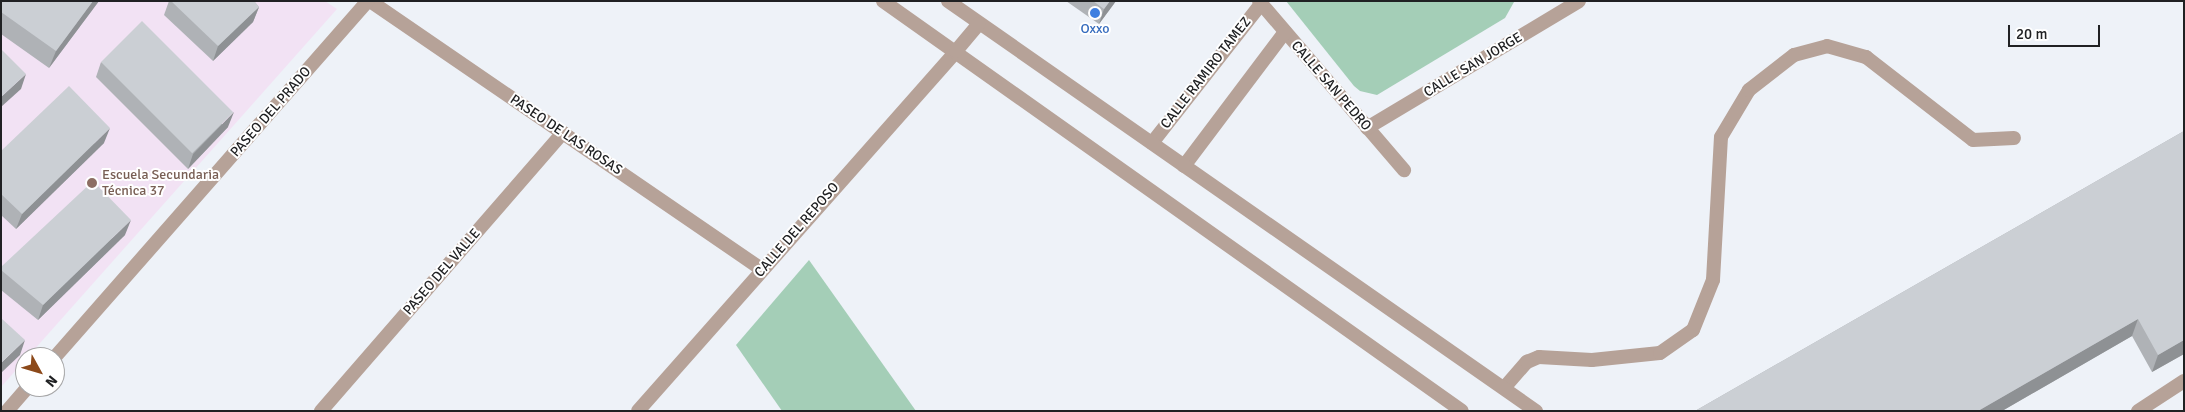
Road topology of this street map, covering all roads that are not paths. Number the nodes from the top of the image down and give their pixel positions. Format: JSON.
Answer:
{"nodes":[{"id":1,"x":369,"y":1,"type":"edge"},
{"id":2,"x":884,"y":1,"type":"edge"},
{"id":3,"x":948,"y":1,"type":"edge"},
{"id":4,"x":1579,"y":1,"type":"edge"},
{"id":5,"x":1260,"y":2,"type":"edge"},
{"id":6,"x":1563,"y":5,"type":"edge"},
{"id":7,"x":979,"y":24,"type":"junction"},
{"id":8,"x":1285,"y":32,"type":"junction"},
{"id":9,"x":956,"y":51,"type":"junction"},
{"id":10,"x":1367,"y":128,"type":"junction"},
{"id":11,"x":563,"y":133,"type":"junction"},
{"id":12,"x":2014,"y":138,"type":"dead end"},
{"id":13,"x":1152,"y":143,"type":"junction"},
{"id":14,"x":1184,"y":166,"type":"junction"},
{"id":15,"x":1404,"y":170,"type":"dead end"},
{"id":16,"x":762,"y":269,"type":"junction"},
{"id":17,"x":64,"y":347,"type":"edge"},
{"id":18,"x":2184,"y":380,"type":"edge"},
{"id":19,"x":1504,"y":388,"type":"junction"},
{"id":20,"x":19,"y":397,"type":"edge"},
{"id":21,"x":7,"y":411,"type":"edge"},
{"id":22,"x":321,"y":411,"type":"edge"},
{"id":23,"x":638,"y":411,"type":"edge"},
{"id":24,"x":1462,"y":411,"type":"edge"},
{"id":25,"x":1536,"y":411,"type":"edge"},
{"id":26,"x":2138,"y":411,"type":"edge"}],
"edges":[{"from":1,"to":11,"type":"street","name":"PASEO DE LAS ROSAS"},
{"from":1,"to":17,"type":"street","name":"PASEO DEL PRADO"},
{"from":2,"to":9,"type":"street"},
{"from":3,"to":7,"type":"street"},
{"from":4,"to":6,"type":"street","name":"CALLE SAN JORGE"},
{"from":5,"to":8,"type":"street","name":"CALLE SAN PEDRO"},
{"from":5,"to":13,"type":"street","name":"CALLE RAMIRO TAMEZ"},
{"from":6,"to":10,"type":"street","name":"CALLE SAN JORGE"},
{"from":7,"to":9,"type":"street","name":"CALLE DEL REPOSO"},
{"from":7,"to":13,"type":"street"},
{"from":8,"to":10,"type":"street","name":"CALLE SAN PEDRO"},
{"from":8,"to":14,"type":"street"},
{"from":9,"to":16,"type":"street","name":"CALLE DEL REPOSO"},
{"from":9,"to":24,"type":"street"},
{"from":10,"to":15,"type":"street","name":"CALLE SAN PEDRO"},
{"from":11,"to":16,"type":"street","name":"PASEO DE LAS ROSAS"},
{"from":11,"to":22,"type":"street","name":"PASEO DEL VALLE"},
{"from":12,"to":19,"type":"street"},
{"from":13,"to":14,"type":"street"},
{"from":14,"to":19,"type":"street"},
{"from":16,"to":23,"type":"street","name":"CALLE DEL REPOSO"},
{"from":18,"to":26,"type":"street"},
{"from":19,"to":25,"type":"street"},
{"from":20,"to":21,"type":"street"}]}
